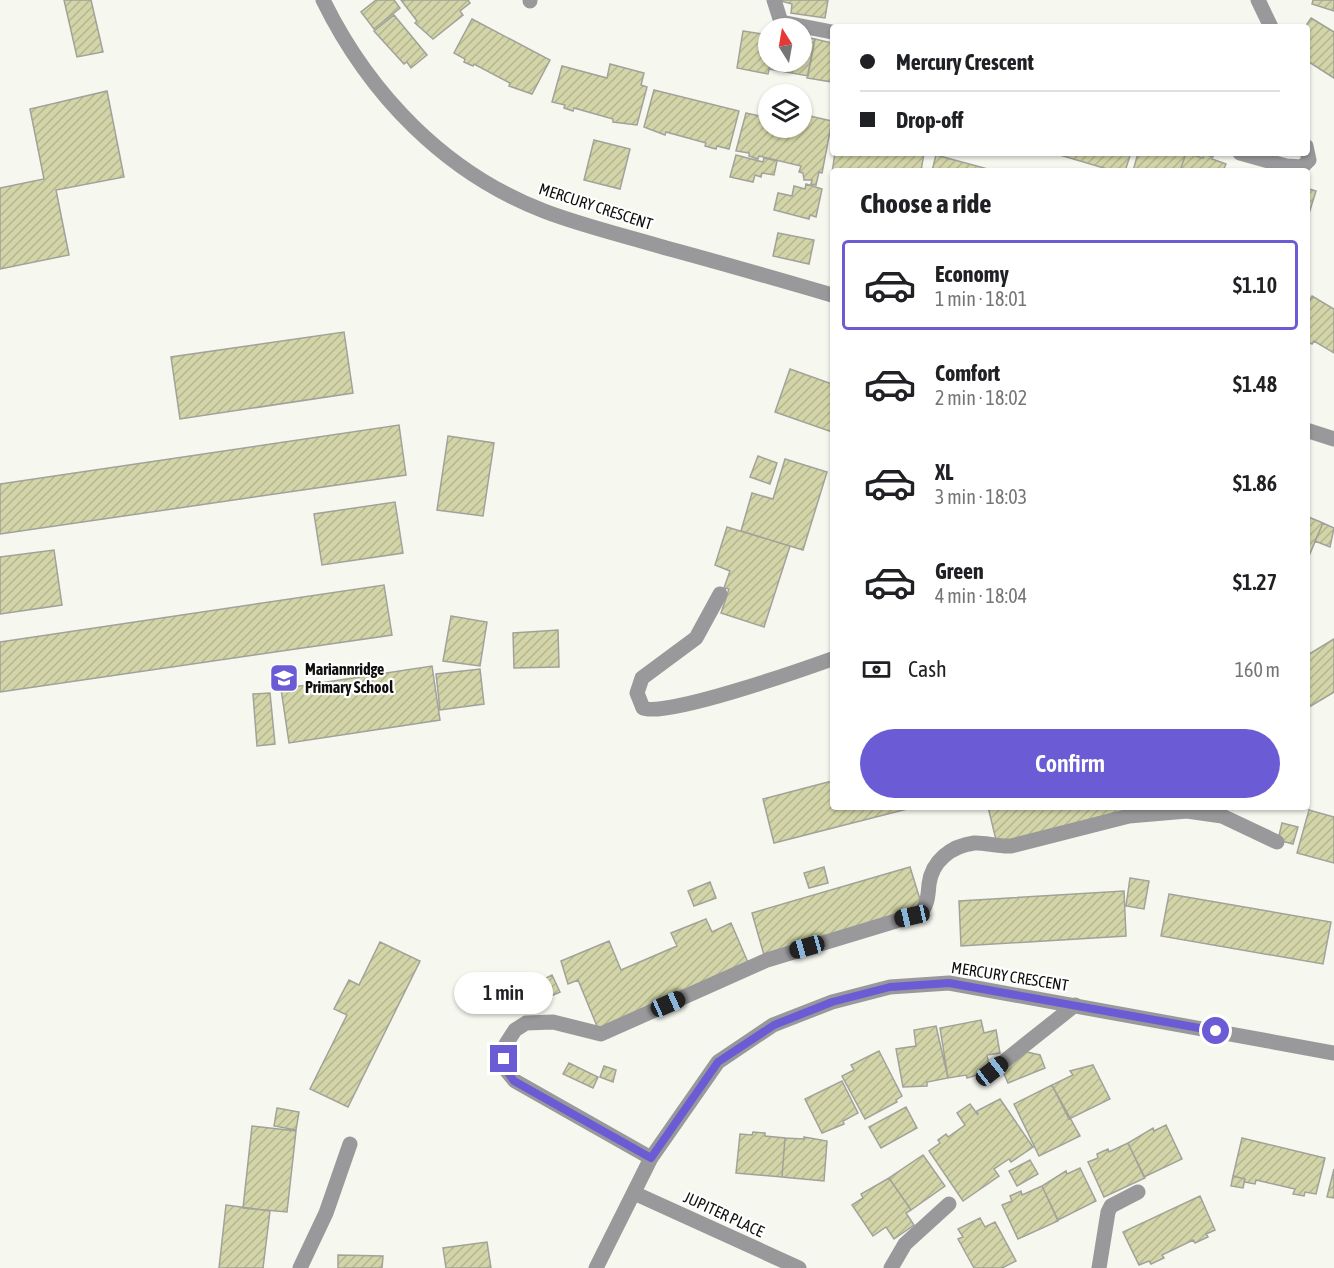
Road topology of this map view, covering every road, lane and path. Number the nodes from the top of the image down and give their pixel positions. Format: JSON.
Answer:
{"nodes":[{"id":1,"x":323,"y":0,"type":"edge"},
{"id":2,"x":774,"y":0,"type":"edge"},
{"id":3,"x":1258,"y":0,"type":"edge"},
{"id":4,"x":1270,"y":24,"type":"edge"},
{"id":5,"x":830,"y":32,"type":"edge"},
{"id":6,"x":1250,"y":156,"type":"edge"},
{"id":7,"x":1309,"y":156,"type":"edge"},
{"id":8,"x":830,"y":294,"type":"edge"},
{"id":9,"x":1310,"y":431,"type":"edge"},
{"id":10,"x":1334,"y":439,"type":"edge"},
{"id":11,"x":720,"y":594,"type":"dead end"},
{"id":12,"x":830,"y":660,"type":"edge"},
{"id":13,"x":1221,"y":811,"type":"edge"},
{"id":14,"x":1277,"y":842,"type":"dead end"},
{"id":15,"x":1075,"y":1005,"type":"junction"},
{"id":16,"x":1334,"y":1053,"type":"edge"},
{"id":17,"x":992,"y":1071,"type":"dead end"},
{"id":18,"x":350,"y":1144,"type":"dead end"},
{"id":19,"x":651,"y":1158,"type":"junction"},
{"id":20,"x":1138,"y":1192,"type":"dead end"},
{"id":21,"x":634,"y":1193,"type":"junction"},
{"id":22,"x":949,"y":1204,"type":"dead end"},
{"id":23,"x":300,"y":1268,"type":"edge"},
{"id":24,"x":596,"y":1268,"type":"edge"},
{"id":25,"x":799,"y":1268,"type":"edge"},
{"id":26,"x":891,"y":1268,"type":"edge"},
{"id":27,"x":1099,"y":1268,"type":"edge"}],
"edges":[{"from":1,"to":8,"type":"street","name":"MERCURY CRESCENT"},
{"from":2,"to":5,"type":"street"},
{"from":3,"to":4,"type":"street"},
{"from":6,"to":7,"type":"street"},
{"from":9,"to":10,"type":"street"},
{"from":11,"to":12,"type":"street"},
{"from":13,"to":14,"type":"street"},
{"from":13,"to":19,"type":"street"},
{"from":15,"to":16,"type":"street","name":"MERCURY CRESCENT"},
{"from":15,"to":17,"type":"street"},
{"from":15,"to":19,"type":"street","name":"MERCURY CRESCENT"},
{"from":18,"to":23,"type":"street"},
{"from":19,"to":21,"type":"street","name":"MERCURY CRESCENT"},
{"from":20,"to":27,"type":"street"},
{"from":21,"to":24,"type":"street","name":"MERCURY CRESCENT"},
{"from":21,"to":25,"type":"street","name":"JUPITER PLACE"},
{"from":22,"to":26,"type":"street"}]}
